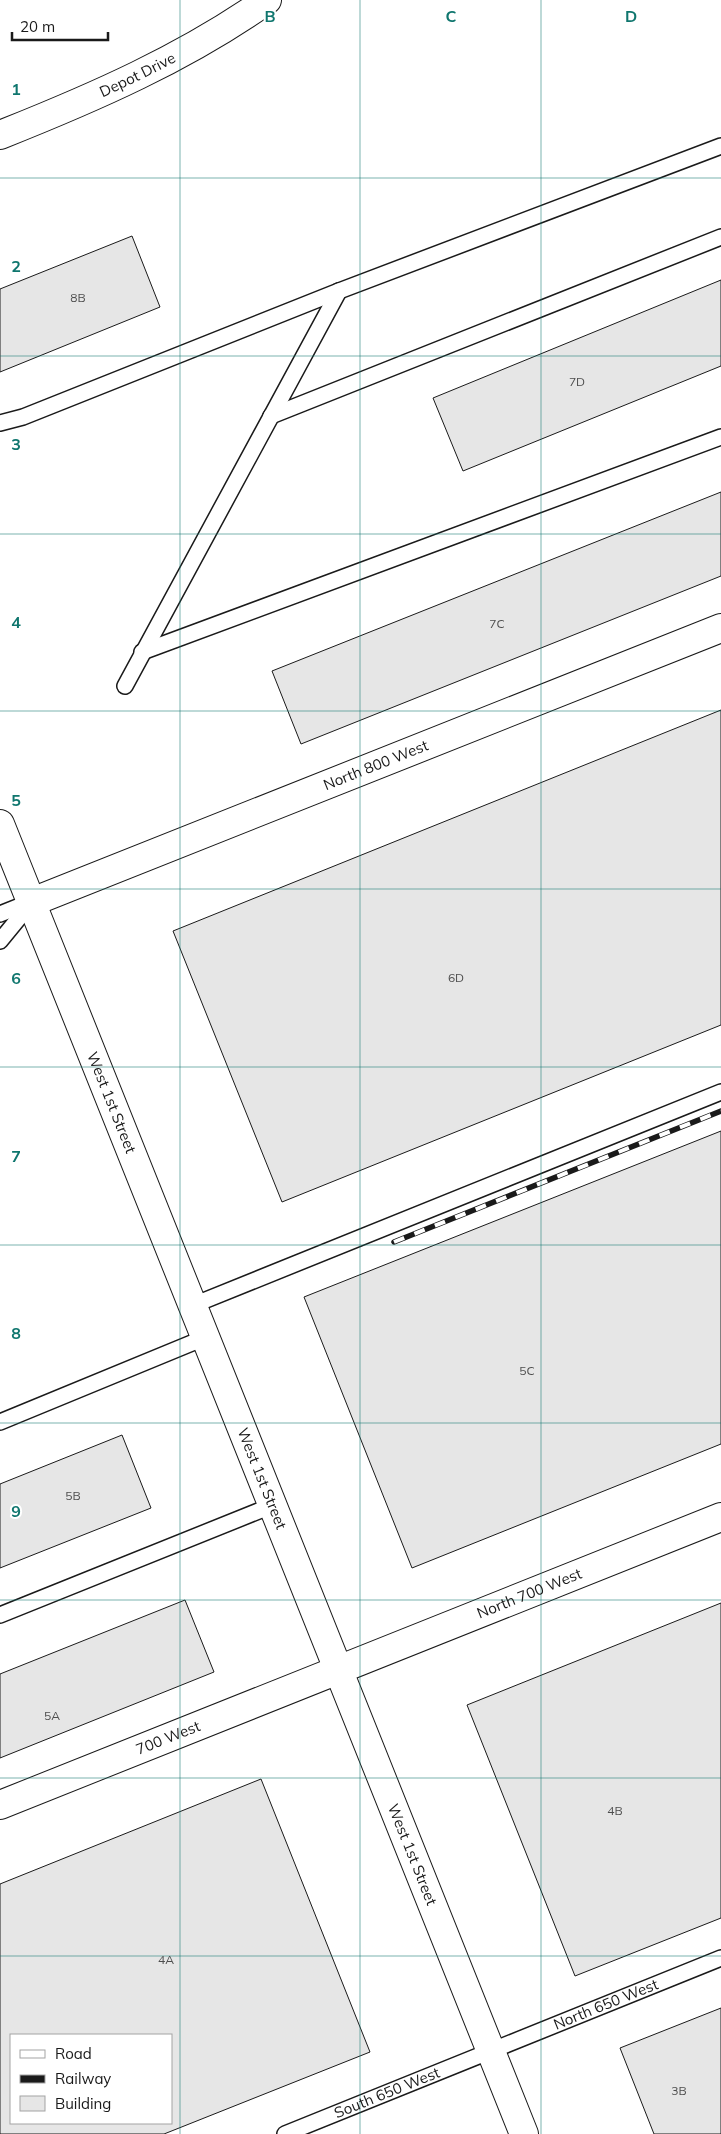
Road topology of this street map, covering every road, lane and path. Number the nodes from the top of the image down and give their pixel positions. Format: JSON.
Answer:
{"nodes":[{"id":1,"x":267,"y":0,"type":"edge"},
{"id":2,"x":0,"y":135,"type":"edge"},
{"id":3,"x":721,"y":146,"type":"edge"},
{"id":4,"x":721,"y":237,"type":"edge"},
{"id":5,"x":339,"y":291,"type":"junction"},
{"id":6,"x":270,"y":416,"type":"junction"},
{"id":7,"x":0,"y":423,"type":"edge"},
{"id":8,"x":721,"y":436,"type":"edge"},
{"id":9,"x":721,"y":628,"type":"edge"},
{"id":10,"x":142,"y":652,"type":"junction"},
{"id":11,"x":125,"y":686,"type":"dead end"},
{"id":12,"x":0,"y":824,"type":"edge"},
{"id":13,"x":32,"y":902,"type":"junction"},
{"id":14,"x":0,"y":914,"type":"edge"},
{"id":15,"x":0,"y":941,"type":"edge"},
{"id":16,"x":721,"y":1092,"type":"edge"},
{"id":17,"x":191,"y":1306,"type":"junction"},
{"id":18,"x":204,"y":1338,"type":"junction"},
{"id":19,"x":0,"y":1422,"type":"edge"},
{"id":20,"x":271,"y":1506,"type":"junction"},
{"id":21,"x":721,"y":1517,"type":"edge"},
{"id":22,"x":0,"y":1615,"type":"edge"},
{"id":23,"x":336,"y":1670,"type":"junction"},
{"id":24,"x":0,"y":1805,"type":"edge"},
{"id":25,"x":721,"y":1958,"type":"edge"},
{"id":26,"x":490,"y":2051,"type":"junction"},
{"id":27,"x":285,"y":2134,"type":"edge"},
{"id":28,"x":524,"y":2134,"type":"edge"}],
"edges":[{"from":1,"to":2,"type":"street","name":"Depot Drive"},
{"from":3,"to":5,"type":"lane"},
{"from":4,"to":6,"type":"lane"},
{"from":5,"to":6,"type":"lane"},
{"from":5,"to":7,"type":"lane"},
{"from":6,"to":10,"type":"lane"},
{"from":8,"to":10,"type":"lane"},
{"from":9,"to":13,"type":"street","name":"North 800 West"},
{"from":10,"to":11,"type":"lane"},
{"from":12,"to":13,"type":"street","name":"West 1st Street"},
{"from":13,"to":14,"type":"lane"},
{"from":13,"to":15,"type":"lane"},
{"from":13,"to":17,"type":"street","name":"West 1st Street"},
{"from":16,"to":17,"type":"lane"},
{"from":17,"to":18,"type":"street","name":"West 1st Street"},
{"from":18,"to":19,"type":"lane"},
{"from":18,"to":20,"type":"street","name":"West 1st Street"},
{"from":20,"to":22,"type":"lane"},
{"from":20,"to":23,"type":"street","name":"West 1st Street"},
{"from":21,"to":23,"type":"street","name":"North 700 West"},
{"from":23,"to":24,"type":"street","name":"700 West"},
{"from":23,"to":26,"type":"street","name":"West 1st Street"},
{"from":25,"to":26,"type":"lane","name":"North 650 West"},
{"from":26,"to":27,"type":"lane","name":"South 650 West"},
{"from":26,"to":28,"type":"street","name":"West 1st Street"}]}
